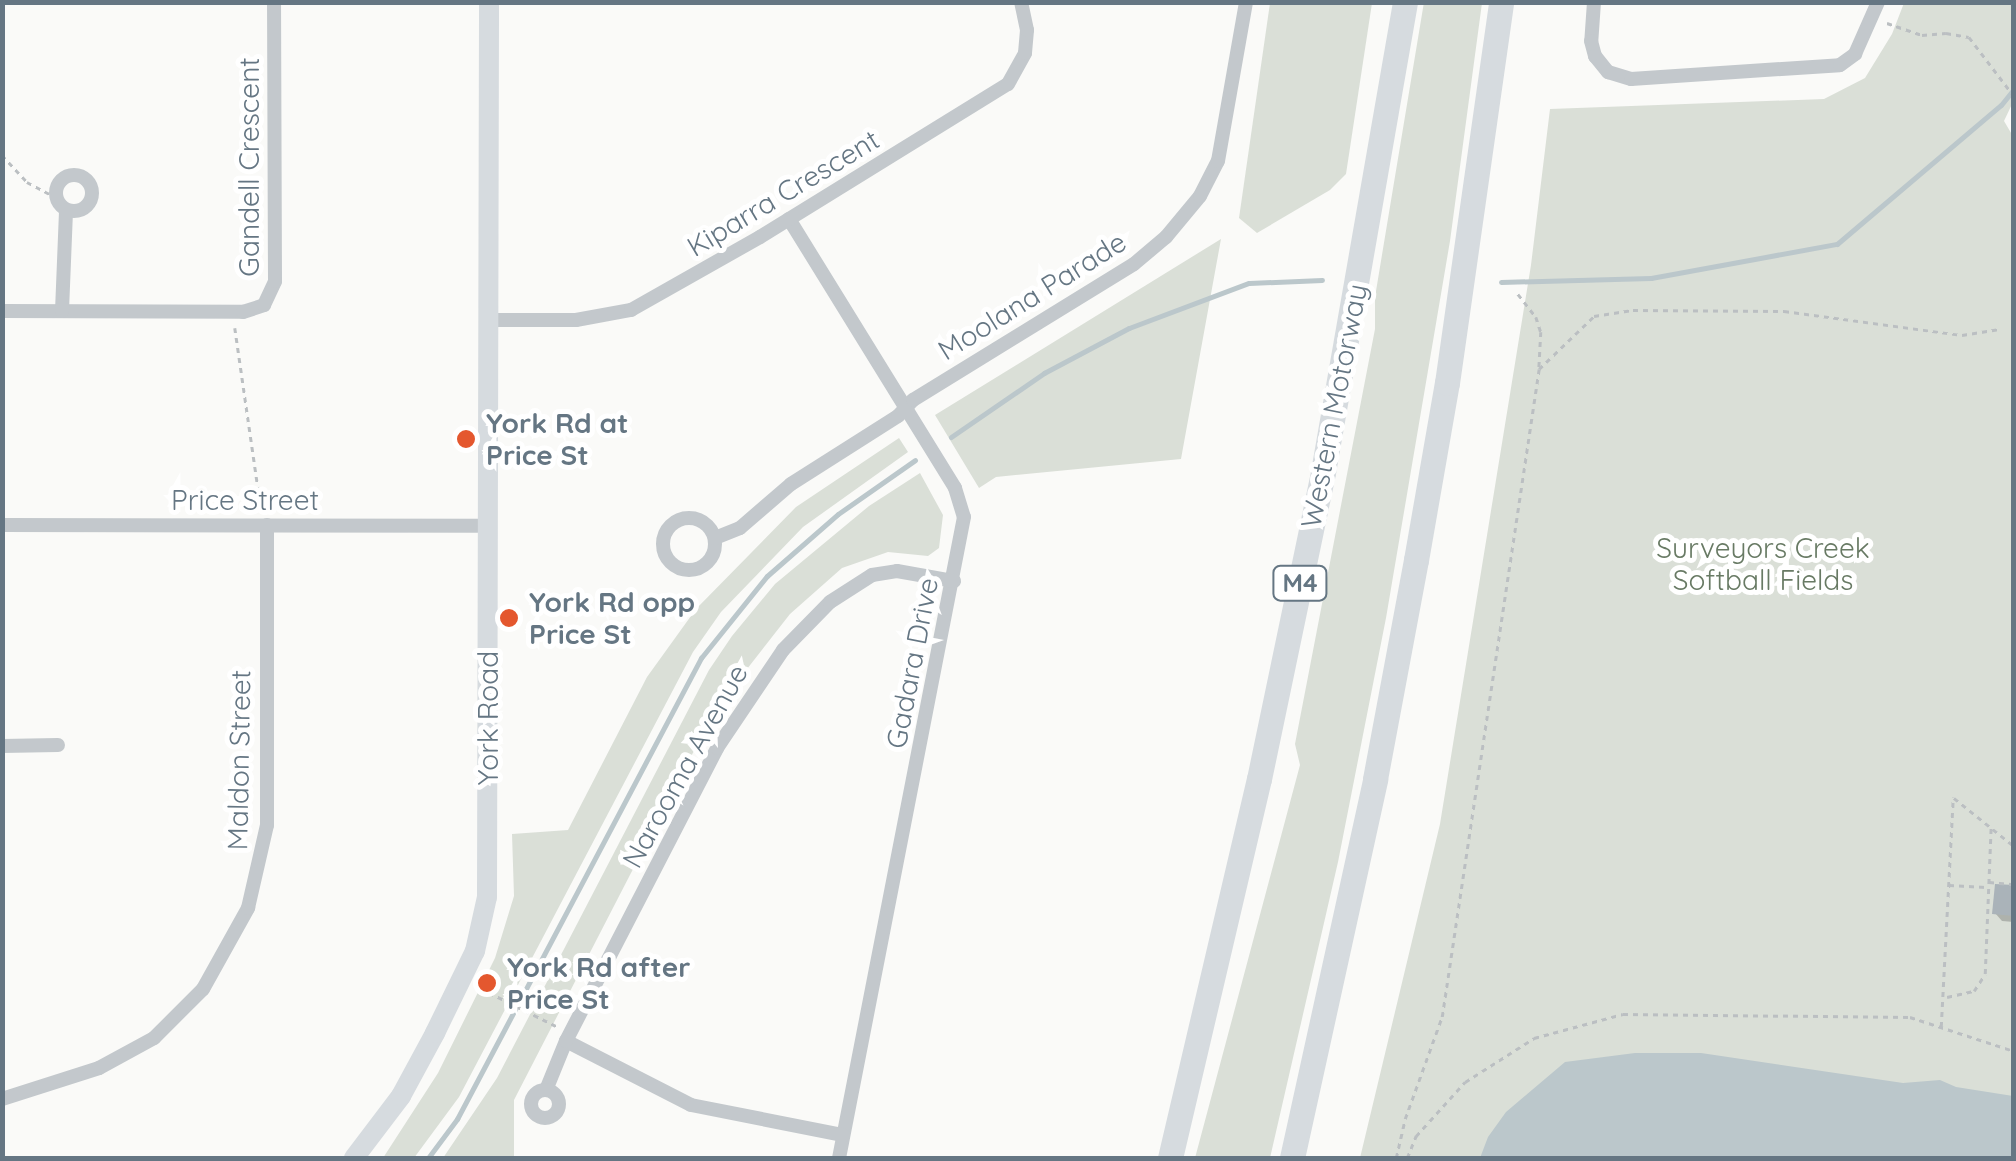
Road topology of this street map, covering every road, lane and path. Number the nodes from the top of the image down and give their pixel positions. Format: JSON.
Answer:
{"nodes":[{"id":1,"x":274,"y":2,"type":"edge"},
{"id":2,"x":489,"y":2,"type":"edge"},
{"id":3,"x":1021,"y":2,"type":"edge"},
{"id":4,"x":1246,"y":2,"type":"edge"},
{"id":5,"x":1405,"y":2,"type":"edge"},
{"id":6,"x":1502,"y":2,"type":"edge"},
{"id":7,"x":1594,"y":2,"type":"edge"},
{"id":8,"x":1878,"y":2,"type":"edge"},
{"id":9,"x":1872,"y":18,"type":"junction"},
{"id":10,"x":2014,"y":96,"type":"edge"},
{"id":11,"x":2,"y":155,"type":"edge"},
{"id":12,"x":62,"y":204,"type":"joint"},
{"id":13,"x":790,"y":219,"type":"junction"},
{"id":14,"x":1518,"y":294,"type":"dead end"},
{"id":15,"x":2,"y":311,"type":"edge"},
{"id":16,"x":62,"y":311,"type":"junction"},
{"id":17,"x":234,"y":312,"type":"junction"},
{"id":18,"x":488,"y":320,"type":"junction"},
{"id":19,"x":2000,"y":329,"type":"dead end"},
{"id":20,"x":1539,"y":368,"type":"junction"},
{"id":21,"x":905,"y":408,"type":"junction"},
{"id":22,"x":2,"y":525,"type":"edge"},
{"id":23,"x":267,"y":525,"type":"junction"},
{"id":24,"x":488,"y":526,"type":"junction"},
{"id":25,"x":714,"y":538,"type":"dead end"},
{"id":26,"x":954,"y":581,"type":"junction"},
{"id":27,"x":58,"y":745,"type":"dead end"},
{"id":28,"x":2,"y":746,"type":"edge"},
{"id":29,"x":1991,"y":827,"type":"junction"},
{"id":30,"x":2014,"y":846,"type":"edge"},
{"id":31,"x":1988,"y":882,"type":"junction"},
{"id":32,"x":2014,"y":884,"type":"edge"},
{"id":33,"x":1947,"y":885,"type":"junction"},
{"id":34,"x":1987,"y":888,"type":"junction"},
{"id":35,"x":463,"y":978,"type":"junction"},
{"id":36,"x":1945,"y":998,"type":"junction"},
{"id":37,"x":1941,"y":1028,"type":"junction"},
{"id":38,"x":566,"y":1041,"type":"junction"},
{"id":39,"x":2014,"y":1051,"type":"edge"},
{"id":40,"x":546,"y":1090,"type":"dead end"},
{"id":41,"x":2,"y":1099,"type":"edge"},
{"id":42,"x":843,"y":1135,"type":"junction"},
{"id":43,"x":354,"y":1158,"type":"edge"},
{"id":44,"x":839,"y":1158,"type":"edge"},
{"id":45,"x":1170,"y":1158,"type":"edge"},
{"id":46,"x":1292,"y":1158,"type":"edge"},
{"id":47,"x":1396,"y":1158,"type":"edge"},
{"id":48,"x":1407,"y":1158,"type":"edge"}],
"edges":[{"from":1,"to":17,"type":"street","name":"Gandell Crescent"},
{"from":2,"to":18,"type":"street","name":"York Road"},
{"from":3,"to":13,"type":"street","name":"Kiparra Crescent"},
{"from":4,"to":21,"type":"street","name":"Moolana Parade"},
{"from":5,"to":45,"type":"highway","name":"Western Motorway","number":"M4"},
{"from":6,"to":46,"type":"highway"},
{"from":7,"to":9,"type":"street"},
{"from":8,"to":9,"type":"street"},
{"from":9,"to":10,"type":"path"},
{"from":11,"to":12,"type":"path"},
{"from":12,"to":16,"type":"street"},
{"from":13,"to":18,"type":"street","name":"Kiparra Crescent"},
{"from":13,"to":21,"type":"street","name":"Gadara Drive"},
{"from":14,"to":20,"type":"path"},
{"from":15,"to":16,"type":"street","name":"Gandell Crescent"},
{"from":16,"to":17,"type":"street","name":"Gandell Crescent"},
{"from":17,"to":23,"type":"path"},
{"from":18,"to":24,"type":"street","name":"York Road"},
{"from":19,"to":20,"type":"path"},
{"from":20,"to":47,"type":"path"},
{"from":21,"to":25,"type":"street","name":"Moolana Parade"},
{"from":21,"to":26,"type":"street","name":"Gadara Drive"},
{"from":22,"to":23,"type":"street","name":"Price Street"},
{"from":23,"to":24,"type":"street","name":"Price Street"},
{"from":23,"to":41,"type":"street","name":"Maldon Street"},
{"from":24,"to":35,"type":"street","name":"York Road"},
{"from":26,"to":38,"type":"street","name":"Narooma Avenue"},
{"from":26,"to":42,"type":"street","name":"Gadara Drive"},
{"from":27,"to":28,"type":"street"},
{"from":29,"to":30,"type":"path"},
{"from":29,"to":31,"type":"path"},
{"from":29,"to":33,"type":"path"},
{"from":31,"to":32,"type":"path"},
{"from":31,"to":34,"type":"path"},
{"from":33,"to":34,"type":"path"},
{"from":33,"to":36,"type":"path"},
{"from":34,"to":36,"type":"path"},
{"from":35,"to":38,"type":"path"},
{"from":35,"to":43,"type":"street","name":"York Road"},
{"from":36,"to":37,"type":"path"},
{"from":37,"to":39,"type":"path"},
{"from":37,"to":48,"type":"path"},
{"from":38,"to":40,"type":"street","name":"Narooma Avenue"},
{"from":38,"to":42,"type":"street"},
{"from":42,"to":44,"type":"street","name":"Gadara Drive"}]}
